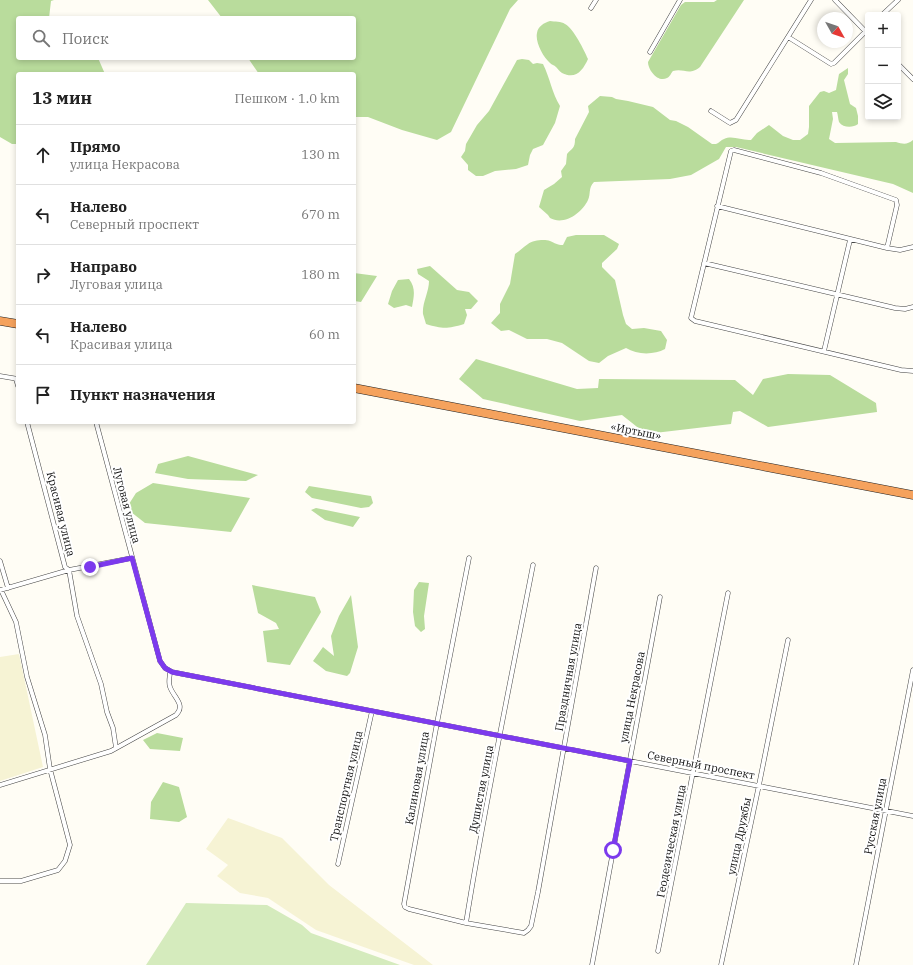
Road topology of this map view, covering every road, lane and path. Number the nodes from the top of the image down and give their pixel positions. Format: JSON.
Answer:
{"nodes":[{"id":1,"x":596,"y":0,"type":"edge"},
{"id":2,"x":680,"y":0,"type":"edge"},
{"id":3,"x":811,"y":0,"type":"edge"},
{"id":4,"x":835,"y":0,"type":"edge"},
{"id":5,"x":898,"y":0,"type":"edge"},
{"id":6,"x":591,"y":8,"type":"dead end"},
{"id":7,"x":885,"y":12,"type":"edge"},
{"id":8,"x":865,"y":29,"type":"edge"},
{"id":9,"x":865,"y":33,"type":"edge"},
{"id":10,"x":788,"y":37,"type":"junction"},
{"id":11,"x":650,"y":52,"type":"dead end"},
{"id":12,"x":901,"y":67,"type":"edge"},
{"id":13,"x":913,"y":79,"type":"edge"},
{"id":14,"x":711,"y":111,"type":"dead end"},
{"id":15,"x":717,"y":206,"type":"junction"},
{"id":16,"x":850,"y":240,"type":"junction"},
{"id":17,"x":913,"y":247,"type":"edge"},
{"id":18,"x":886,"y":248,"type":"junction"},
{"id":19,"x":704,"y":263,"type":"junction"},
{"id":20,"x":837,"y":295,"type":"junction"},
{"id":21,"x":913,"y":307,"type":"edge"},
{"id":22,"x":0,"y":321,"type":"edge"},
{"id":23,"x":16,"y":324,"type":"edge"},
{"id":24,"x":824,"y":351,"type":"junction"},
{"id":25,"x":913,"y":371,"type":"edge"},
{"id":26,"x":0,"y":376,"type":"edge"},
{"id":27,"x":16,"y":379,"type":"edge"},
{"id":28,"x":356,"y":388,"type":"edge"},
{"id":29,"x":28,"y":424,"type":"edge"},
{"id":30,"x":97,"y":424,"type":"edge"},
{"id":31,"x":913,"y":495,"type":"edge"},
{"id":32,"x":132,"y":558,"type":"junction"},
{"id":33,"x":469,"y":558,"type":"dead end"},
{"id":34,"x":0,"y":561,"type":"edge"},
{"id":35,"x":533,"y":565,"type":"dead end"},
{"id":36,"x":596,"y":568,"type":"dead end"},
{"id":37,"x":69,"y":570,"type":"junction"},
{"id":38,"x":8,"y":588,"type":"junction"},
{"id":39,"x":1,"y":590,"type":"edge"},
{"id":40,"x":728,"y":593,"type":"dead end"},
{"id":41,"x":660,"y":597,"type":"dead end"},
{"id":42,"x":788,"y":640,"type":"dead end"},
{"id":43,"x":160,"y":661,"type":"joint"},
{"id":44,"x":913,"y":670,"type":"edge"},
{"id":45,"x":170,"y":671,"type":"junction"},
{"id":46,"x":372,"y":711,"type":"junction"},
{"id":47,"x":437,"y":724,"type":"junction"},
{"id":48,"x":500,"y":736,"type":"junction"},
{"id":49,"x":116,"y":748,"type":"junction"},
{"id":50,"x":564,"y":748,"type":"junction"},
{"id":51,"x":630,"y":761,"type":"junction"},
{"id":52,"x":50,"y":769,"type":"junction"},
{"id":53,"x":693,"y":773,"type":"junction"},
{"id":54,"x":0,"y":785,"type":"edge"},
{"id":55,"x":759,"y":785,"type":"junction"},
{"id":56,"x":885,"y":810,"type":"junction"},
{"id":57,"x":913,"y":816,"type":"edge"},
{"id":58,"x":338,"y":864,"type":"dead end"},
{"id":59,"x":0,"y":881,"type":"edge"},
{"id":60,"x":466,"y":923,"type":"junction"},
{"id":61,"x":658,"y":951,"type":"dead end"},
{"id":62,"x":592,"y":965,"type":"edge"},
{"id":63,"x":720,"y":965,"type":"edge"},
{"id":64,"x":856,"y":965,"type":"edge"}],
"edges":[{"from":1,"to":6,"type":"street"},
{"from":2,"to":11,"type":"street"},
{"from":3,"to":10,"type":"street"},
{"from":4,"to":8,"type":"street"},
{"from":5,"to":7,"type":"street"},
{"from":9,"to":10,"type":"street"},
{"from":10,"to":14,"type":"street"},
{"from":12,"to":13,"type":"street"},
{"from":15,"to":16,"type":"street"},
{"from":15,"to":18,"type":"street"},
{"from":15,"to":19,"type":"street"},
{"from":16,"to":18,"type":"street"},
{"from":16,"to":20,"type":"street"},
{"from":17,"to":18,"type":"street"},
{"from":19,"to":20,"type":"street"},
{"from":19,"to":24,"type":"street"},
{"from":20,"to":21,"type":"street"},
{"from":20,"to":24,"type":"street"},
{"from":22,"to":23,"type":"highway"},
{"from":24,"to":25,"type":"street"},
{"from":26,"to":27,"type":"street"},
{"from":28,"to":31,"type":"highway","name":"«Иртыш»"},
{"from":29,"to":37,"type":"street","name":"Красивая улица"},
{"from":30,"to":32,"type":"street","name":"Луговая улица"},
{"from":32,"to":37,"type":"street","name":"Красивая улица"},
{"from":32,"to":43,"type":"street","name":"Луговая улица"},
{"from":33,"to":47,"type":"street","name":"Калиновая улица"},
{"from":34,"to":38,"type":"street"},
{"from":35,"to":48,"type":"street","name":"Душистая улица"},
{"from":36,"to":50,"type":"street","name":"Праздничная улица"},
{"from":37,"to":38,"type":"street"},
{"from":37,"to":49,"type":"street"},
{"from":38,"to":39,"type":"street"},
{"from":39,"to":52,"type":"street"},
{"from":40,"to":53,"type":"street","name":"Геодезическая улица"},
{"from":41,"to":51,"type":"street","name":"улица Некрасова"},
{"from":42,"to":55,"type":"street","name":"улица Дружбы"},
{"from":43,"to":45,"type":"street","name":"Северный проспект"},
{"from":44,"to":56,"type":"street","name":"Русская улица"},
{"from":45,"to":46,"type":"street","name":"Северный проспект"},
{"from":45,"to":49,"type":"street"},
{"from":46,"to":47,"type":"street","name":"Северный проспект"},
{"from":46,"to":58,"type":"street","name":"Транспортная улица"},
{"from":47,"to":48,"type":"street","name":"Северный проспект"},
{"from":47,"to":60,"type":"street","name":"Калиновая улица"},
{"from":48,"to":50,"type":"street","name":"Северный проспект"},
{"from":48,"to":60,"type":"street","name":"Душистая улица"},
{"from":49,"to":52,"type":"street"},
{"from":50,"to":51,"type":"street","name":"Северный проспект"},
{"from":50,"to":60,"type":"street","name":"Праздничная улица"},
{"from":51,"to":53,"type":"street","name":"Северный проспект"},
{"from":51,"to":62,"type":"street","name":"улица Некрасова"},
{"from":52,"to":54,"type":"street"},
{"from":52,"to":59,"type":"street"},
{"from":53,"to":55,"type":"street","name":"Северный проспект"},
{"from":53,"to":61,"type":"street","name":"Геодезическая улица"},
{"from":55,"to":56,"type":"street","name":"Северный проспект"},
{"from":55,"to":63,"type":"street","name":"улица Дружбы"},
{"from":56,"to":57,"type":"street","name":"Северный проспект"},
{"from":56,"to":64,"type":"street","name":"Русская улица"}]}
